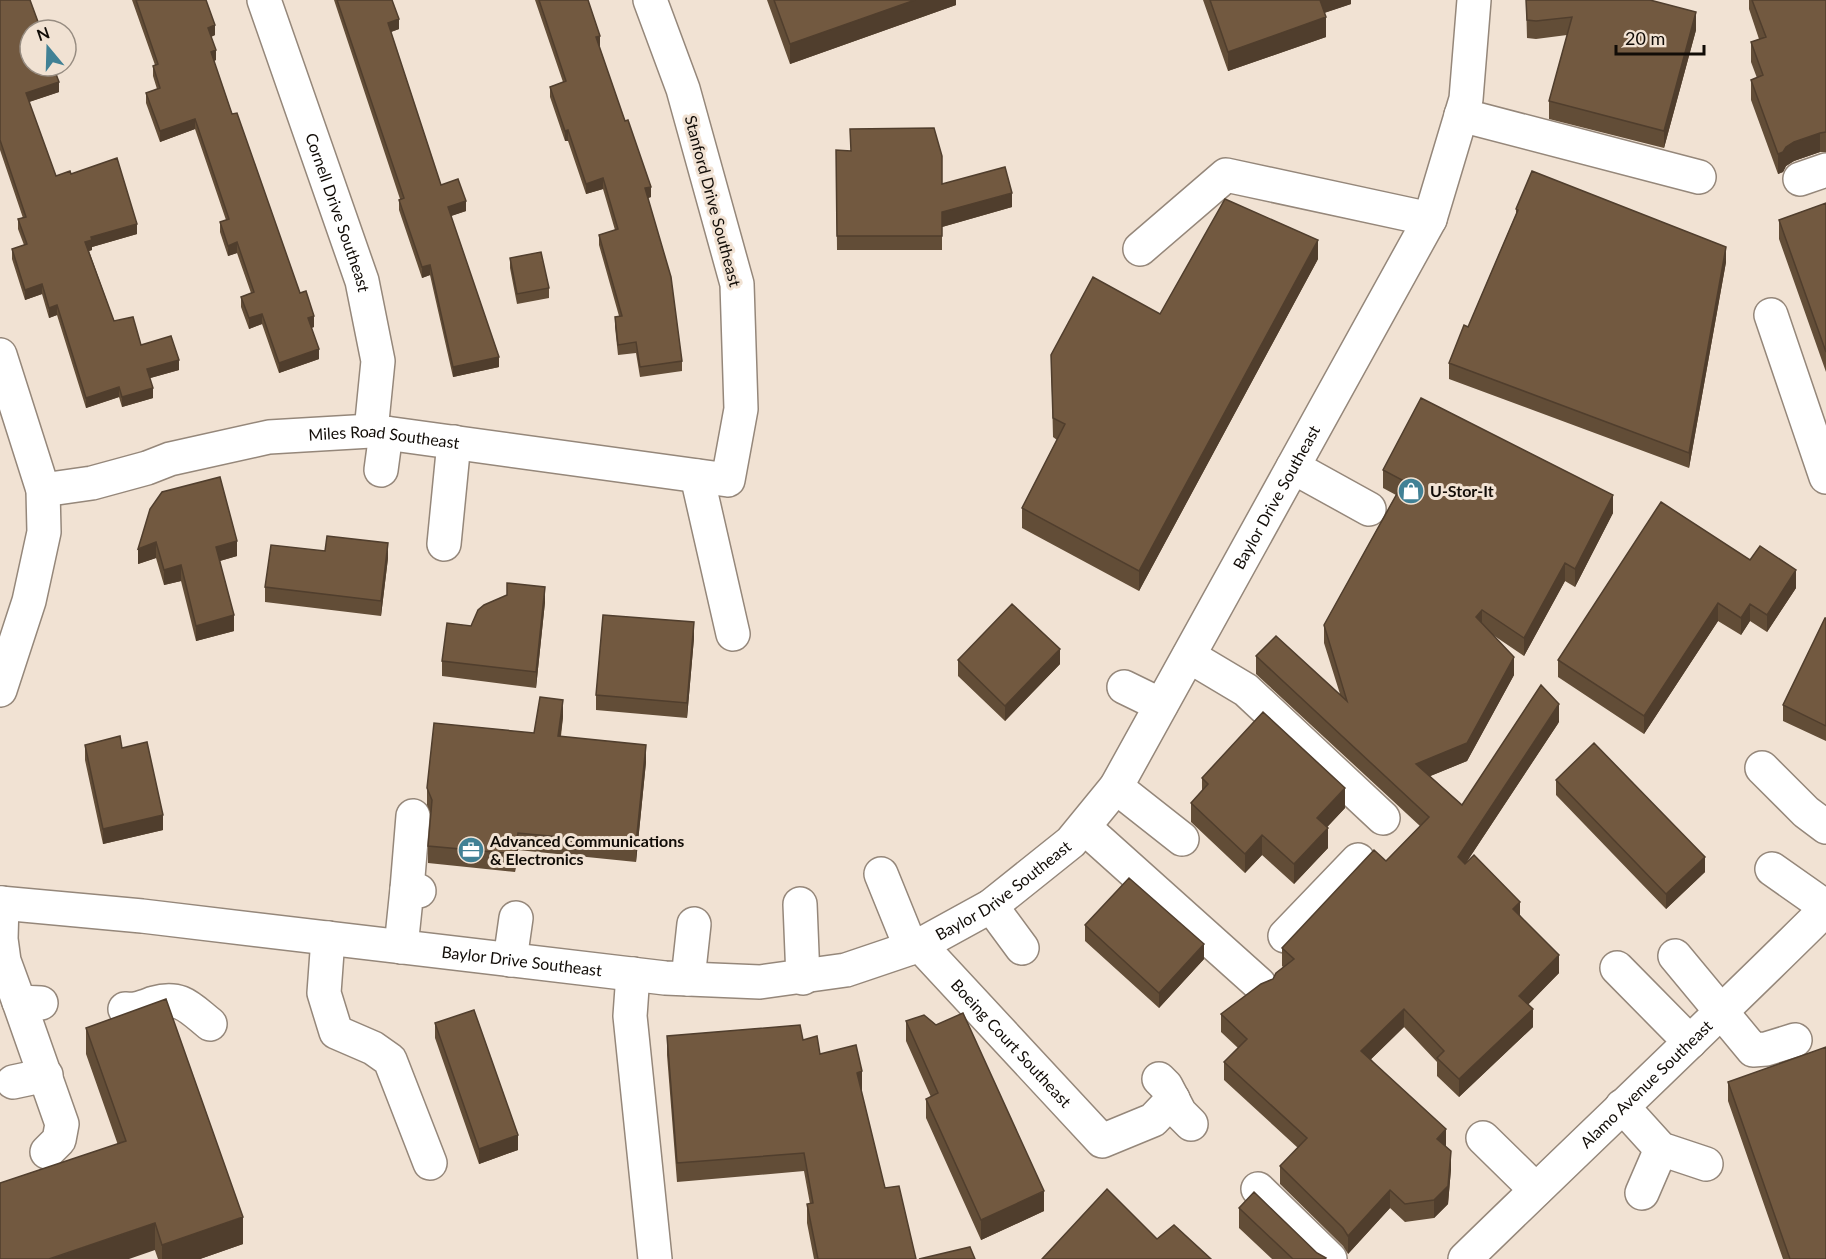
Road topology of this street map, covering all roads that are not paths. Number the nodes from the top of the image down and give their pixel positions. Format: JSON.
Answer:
{"nodes":[{"id":1,"x":264,"y":0,"type":"edge"},
{"id":2,"x":650,"y":0,"type":"edge"},
{"id":3,"x":1474,"y":0,"type":"edge"},
{"id":4,"x":1461,"y":116,"type":"junction"},
{"id":5,"x":1699,"y":177,"type":"dead end"},
{"id":6,"x":1430,"y":219,"type":"junction"},
{"id":7,"x":1140,"y":249,"type":"dead end"},
{"id":8,"x":1771,"y":315,"type":"dead end"},
{"id":9,"x":0,"y":355,"type":"edge"},
{"id":10,"x":6,"y":393,"type":"edge"},
{"id":11,"x":379,"y":432,"type":"junction"},
{"id":12,"x":454,"y":442,"type":"junction"},
{"id":13,"x":1293,"y":467,"type":"junction"},
{"id":14,"x":381,"y":470,"type":"dead end"},
{"id":15,"x":1826,"y":477,"type":"edge"},
{"id":16,"x":713,"y":478,"type":"junction"},
{"id":17,"x":43,"y":490,"type":"junction"},
{"id":18,"x":1369,"y":509,"type":"dead end"},
{"id":19,"x":444,"y":544,"type":"dead end"},
{"id":20,"x":733,"y":634,"type":"dead end"},
{"id":21,"x":1189,"y":656,"type":"junction"},
{"id":22,"x":1124,"y":687,"type":"dead end"},
{"id":23,"x":0,"y":690,"type":"edge"},
{"id":24,"x":1161,"y":705,"type":"junction"},
{"id":25,"x":1762,"y":768,"type":"dead end"},
{"id":26,"x":1116,"y":787,"type":"junction"},
{"id":27,"x":413,"y":816,"type":"dead end"},
{"id":28,"x":1383,"y":818,"type":"dead end"},
{"id":29,"x":1826,"y":827,"type":"edge"},
{"id":30,"x":1084,"y":828,"type":"junction"},
{"id":31,"x":1182,"y":839,"type":"dead end"},
{"id":32,"x":1358,"y":860,"type":"dead end"},
{"id":33,"x":1772,"y":869,"type":"dead end"},
{"id":34,"x":881,"y":874,"type":"dead end"},
{"id":35,"x":1,"y":903,"type":"edge"},
{"id":36,"x":800,"y":904,"type":"dead end"},
{"id":37,"x":991,"y":906,"type":"junction"},
{"id":38,"x":1826,"y":908,"type":"edge"},
{"id":39,"x":516,"y":918,"type":"dead end"},
{"id":40,"x":694,"y":924,"type":"dead end"},
{"id":41,"x":1285,"y":936,"type":"dead end"},
{"id":42,"x":328,"y":938,"type":"junction"},
{"id":43,"x":401,"y":947,"type":"junction"},
{"id":44,"x":916,"y":947,"type":"junction"},
{"id":45,"x":1022,"y":948,"type":"dead end"},
{"id":46,"x":1674,"y":956,"type":"dead end"},
{"id":47,"x":510,"y":960,"type":"junction"},
{"id":48,"x":1617,"y":968,"type":"dead end"},
{"id":49,"x":633,"y":974,"type":"junction"},
{"id":50,"x":803,"y":978,"type":"junction"},
{"id":51,"x":688,"y":979,"type":"junction"},
{"id":52,"x":1259,"y":984,"type":"edge"},
{"id":53,"x":125,"y":1009,"type":"dead end"},
{"id":54,"x":1722,"y":1012,"type":"junction"},
{"id":55,"x":210,"y":1024,"type":"dead end"},
{"id":56,"x":1795,"y":1040,"type":"dead end"},
{"id":57,"x":1690,"y":1042,"type":"junction"},
{"id":58,"x":46,"y":1075,"type":"junction"},
{"id":59,"x":13,"y":1082,"type":"dead end"},
{"id":60,"x":1175,"y":1101,"type":"dead end"},
{"id":61,"x":1622,"y":1106,"type":"junction"},
{"id":62,"x":1483,"y":1138,"type":"dead end"},
{"id":63,"x":1661,"y":1149,"type":"junction"},
{"id":64,"x":47,"y":1152,"type":"dead end"},
{"id":65,"x":430,"y":1163,"type":"dead end"},
{"id":66,"x":1706,"y":1164,"type":"dead end"},
{"id":67,"x":1258,"y":1188,"type":"dead end"},
{"id":68,"x":1536,"y":1190,"type":"junction"},
{"id":69,"x":1642,"y":1193,"type":"dead end"},
{"id":70,"x":655,"y":1259,"type":"edge"},
{"id":71,"x":1330,"y":1259,"type":"edge"},
{"id":72,"x":1465,"y":1259,"type":"edge"}],
"edges":[{"from":1,"to":11,"type":"street","name":"Cornell Drive Southeast"},
{"from":2,"to":16,"type":"street","name":"Stanford Drive Southeast"},
{"from":3,"to":4,"type":"street","name":"Baylor Drive Southeast"},
{"from":4,"to":5,"type":"street"},
{"from":4,"to":6,"type":"street","name":"Baylor Drive Southeast"},
{"from":6,"to":7,"type":"street"},
{"from":6,"to":13,"type":"street","name":"Baylor Drive Southeast"},
{"from":8,"to":15,"type":"street"},
{"from":9,"to":10,"type":"street"},
{"from":10,"to":17,"type":"street"},
{"from":11,"to":12,"type":"street","name":"Miles Road Southeast"},
{"from":11,"to":14,"type":"street","name":"Cornell Drive Southeast"},
{"from":11,"to":17,"type":"street","name":"Miles Road Southeast"},
{"from":12,"to":16,"type":"street","name":"Miles Road Southeast"},
{"from":12,"to":19,"type":"street"},
{"from":13,"to":18,"type":"street"},
{"from":13,"to":21,"type":"street","name":"Baylor Drive Southeast"},
{"from":16,"to":20,"type":"street"},
{"from":17,"to":23,"type":"street"},
{"from":21,"to":24,"type":"street","name":"Baylor Drive Southeast"},
{"from":21,"to":28,"type":"street"},
{"from":22,"to":24,"type":"street"},
{"from":24,"to":26,"type":"street","name":"Baylor Drive Southeast"},
{"from":25,"to":29,"type":"street"},
{"from":26,"to":30,"type":"street","name":"Baylor Drive Southeast"},
{"from":26,"to":31,"type":"street"},
{"from":27,"to":43,"type":"street"},
{"from":30,"to":37,"type":"street","name":"Baylor Drive Southeast"},
{"from":30,"to":52,"type":"street"},
{"from":32,"to":41,"type":"street"},
{"from":33,"to":38,"type":"street"},
{"from":34,"to":44,"type":"street"},
{"from":35,"to":42,"type":"street","name":"Baylor Drive Southeast"},
{"from":35,"to":58,"type":"street"},
{"from":36,"to":50,"type":"street"},
{"from":37,"to":44,"type":"street","name":"Baylor Drive Southeast"},
{"from":37,"to":45,"type":"street"},
{"from":38,"to":54,"type":"street","name":"Alamo Avenue Southeast"},
{"from":39,"to":47,"type":"street"},
{"from":40,"to":51,"type":"street"},
{"from":42,"to":43,"type":"street","name":"Baylor Drive Southeast"},
{"from":42,"to":65,"type":"street"},
{"from":43,"to":47,"type":"street","name":"Baylor Drive Southeast"},
{"from":44,"to":50,"type":"street","name":"Baylor Drive Southeast"},
{"from":44,"to":60,"type":"street","name":"Boeing Court Southeast"},
{"from":46,"to":54,"type":"street"},
{"from":47,"to":49,"type":"street","name":"Baylor Drive Southeast"},
{"from":48,"to":57,"type":"street"},
{"from":49,"to":51,"type":"street","name":"Baylor Drive Southeast"},
{"from":49,"to":70,"type":"street"},
{"from":50,"to":51,"type":"street","name":"Baylor Drive Southeast"},
{"from":53,"to":55,"type":"street"},
{"from":54,"to":56,"type":"street"},
{"from":54,"to":57,"type":"street","name":"Alamo Avenue Southeast"},
{"from":57,"to":61,"type":"street","name":"Alamo Avenue Southeast"},
{"from":58,"to":59,"type":"street"},
{"from":58,"to":64,"type":"street"},
{"from":61,"to":63,"type":"street"},
{"from":61,"to":68,"type":"street","name":"Alamo Avenue Southeast"},
{"from":62,"to":68,"type":"street"},
{"from":63,"to":66,"type":"street"},
{"from":63,"to":69,"type":"street"},
{"from":67,"to":71,"type":"street"},
{"from":68,"to":72,"type":"street","name":"Alamo Avenue Southeast"}]}
